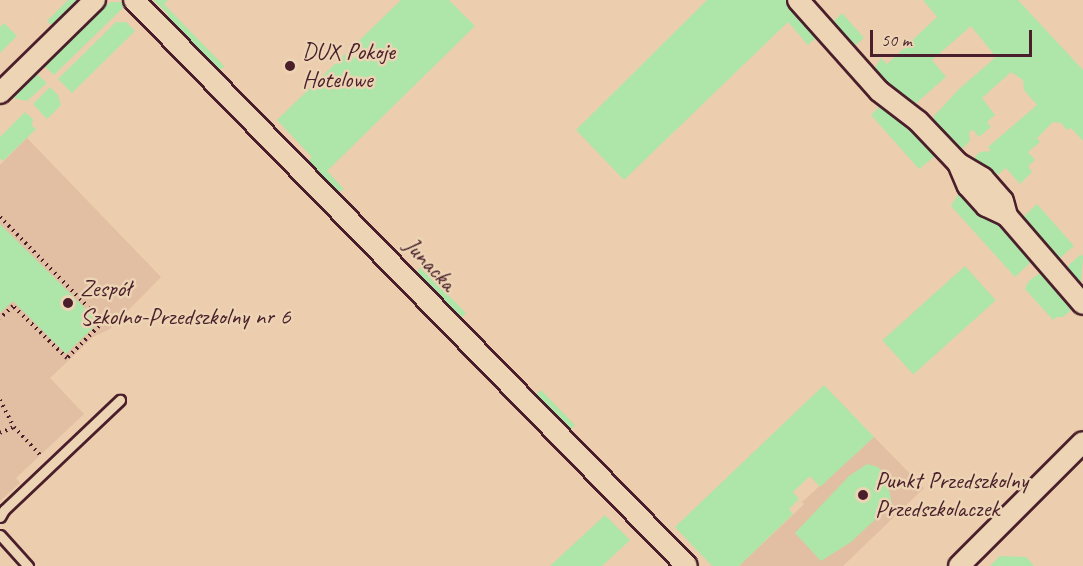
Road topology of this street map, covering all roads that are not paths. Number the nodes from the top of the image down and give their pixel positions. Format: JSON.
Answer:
{"nodes":[{"id":1,"x":95,"y":0,"type":"edge"},
{"id":2,"x":134,"y":0,"type":"edge"},
{"id":3,"x":798,"y":0,"type":"edge"},
{"id":4,"x":0,"y":93,"type":"edge"},
{"id":5,"x":1083,"y":304,"type":"edge"},
{"id":6,"x":120,"y":400,"type":"dead end"},
{"id":7,"x":1083,"y":442,"type":"edge"},
{"id":8,"x":0,"y":517,"type":"edge"},
{"id":9,"x":0,"y":535,"type":"edge"},
{"id":10,"x":28,"y":566,"type":"edge"},
{"id":11,"x":687,"y":566,"type":"edge"},
{"id":12,"x":959,"y":566,"type":"edge"}],
"edges":[{"from":1,"to":4,"type":"street"},
{"from":2,"to":11,"type":"street","name":"Junacka"},
{"from":3,"to":5,"type":"street"},
{"from":6,"to":8,"type":"lane"},
{"from":7,"to":12,"type":"street"},
{"from":9,"to":10,"type":"lane"}]}
